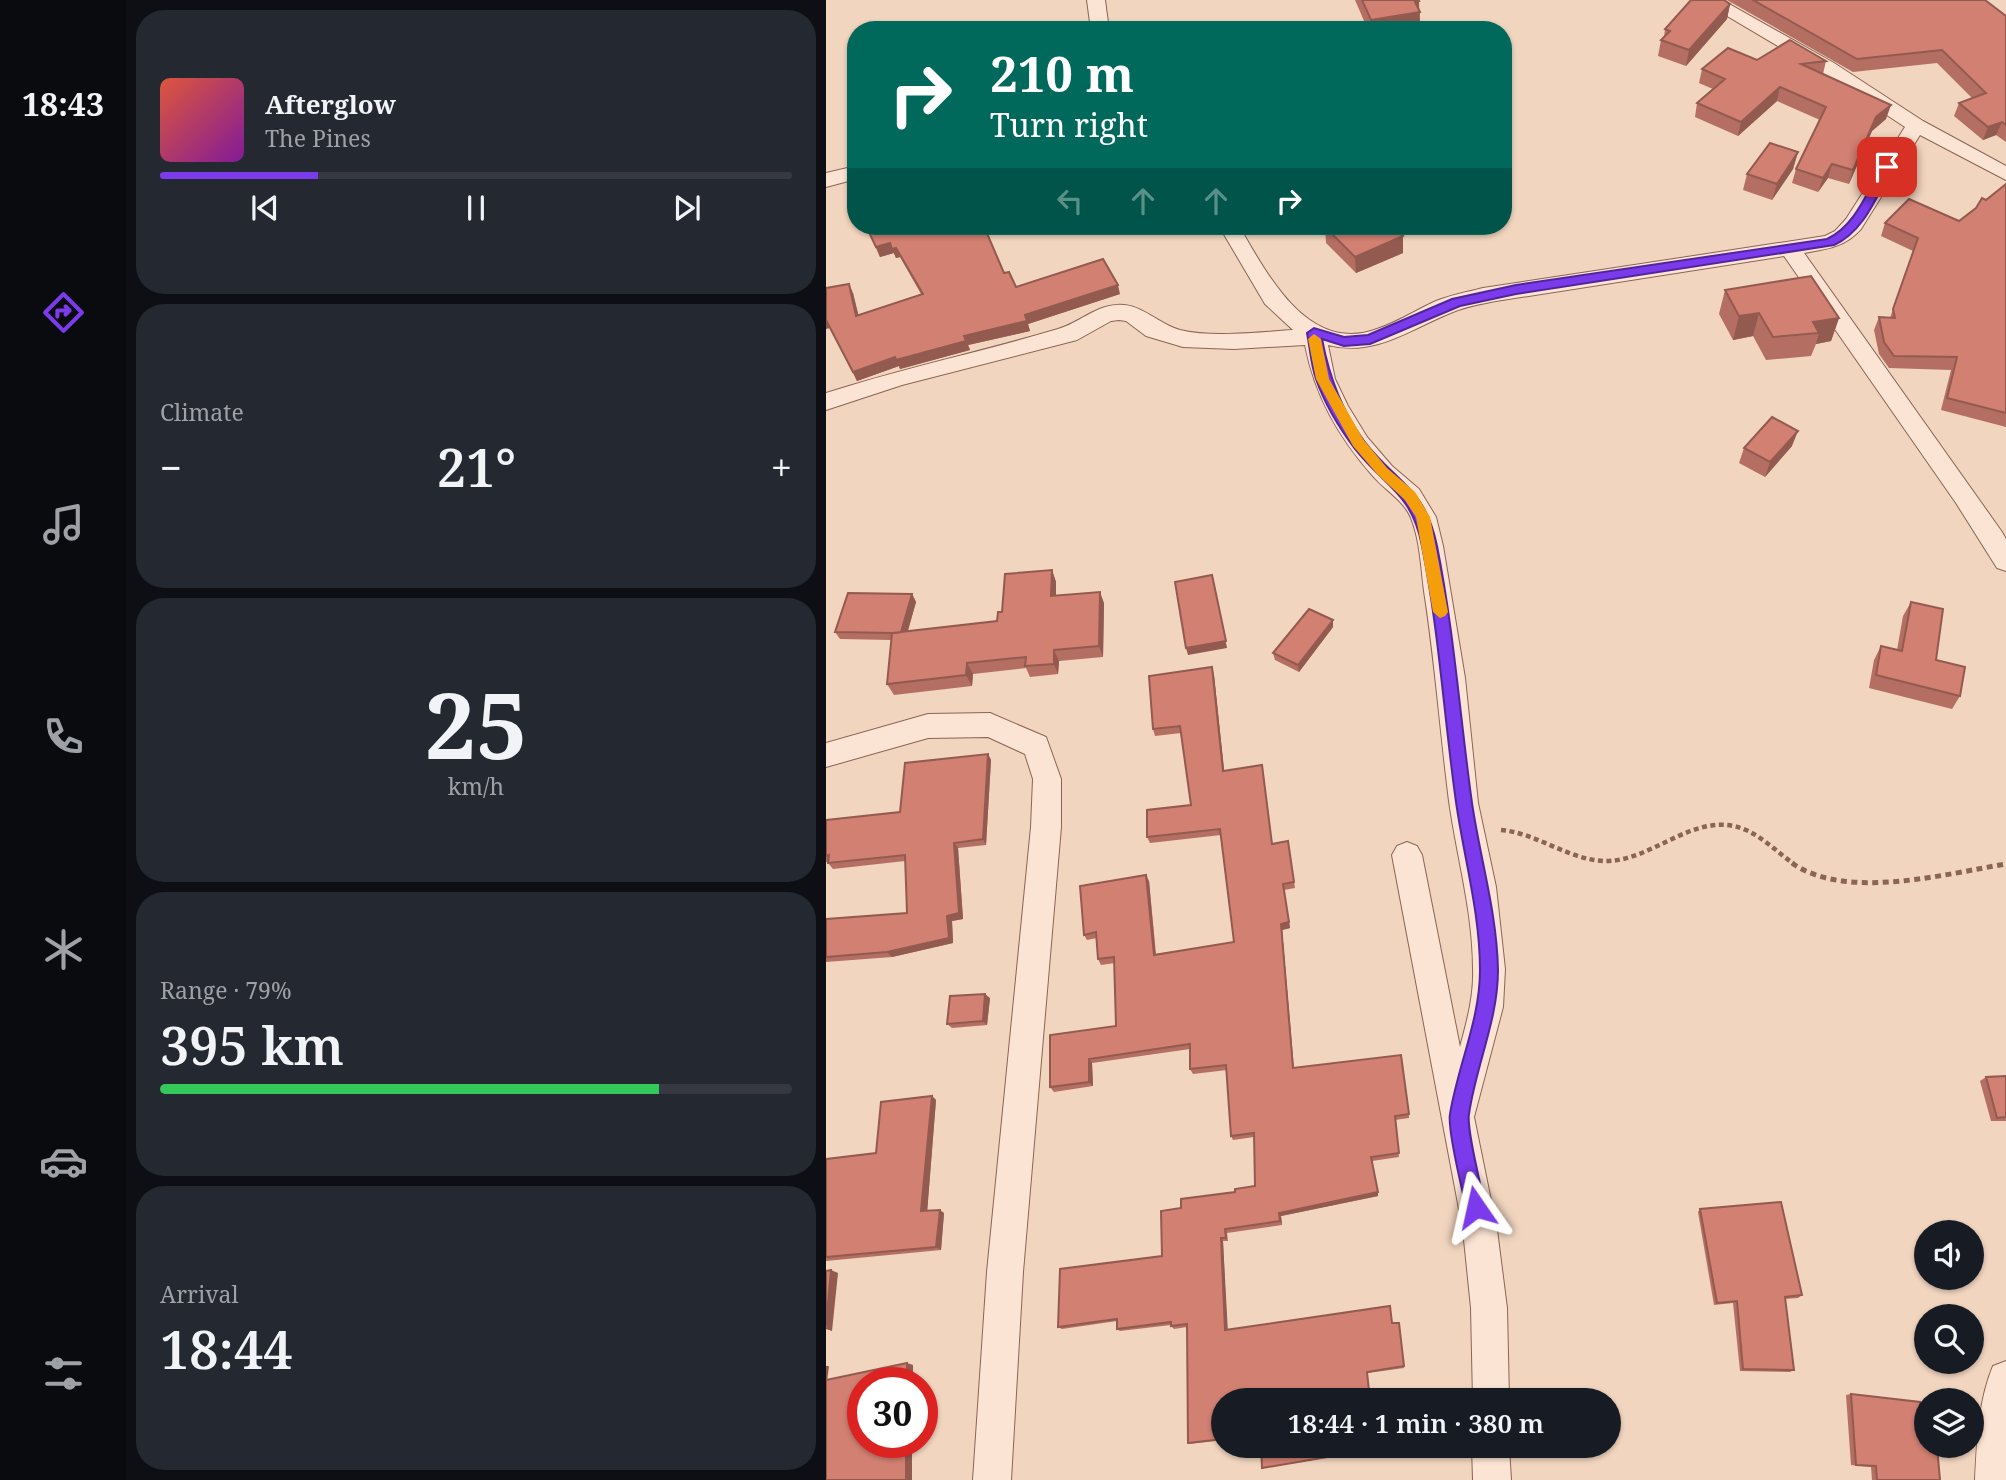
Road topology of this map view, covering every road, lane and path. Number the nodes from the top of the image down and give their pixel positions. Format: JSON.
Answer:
{"nodes":[{"id":1,"x":1096,"y":0,"type":"edge"},
{"id":2,"x":1709,"y":0,"type":"edge"},
{"id":3,"x":1099,"y":21,"type":"edge"},
{"id":4,"x":1916,"y":125,"type":"junction"},
{"id":5,"x":847,"y":174,"type":"edge"},
{"id":6,"x":2006,"y":174,"type":"edge"},
{"id":7,"x":826,"y":180,"type":"edge"},
{"id":8,"x":1234,"y":235,"type":"edge"},
{"id":9,"x":1790,"y":249,"type":"junction"},
{"id":10,"x":1314,"y":335,"type":"junction"},
{"id":11,"x":826,"y":402,"type":"edge"},
{"id":12,"x":2006,"y":561,"type":"edge"},
{"id":13,"x":826,"y":755,"type":"edge"},
{"id":14,"x":1472,"y":844,"type":"junction"},
{"id":15,"x":1407,"y":855,"type":"dead end"},
{"id":16,"x":2006,"y":864,"type":"edge"},
{"id":17,"x":1458,"y":1117,"type":"junction"},
{"id":18,"x":2006,"y":1379,"type":"edge"},
{"id":19,"x":1491,"y":1388,"type":"edge"},
{"id":20,"x":1491,"y":1458,"type":"edge"},
{"id":21,"x":992,"y":1480,"type":"edge"},
{"id":22,"x":1492,"y":1480,"type":"edge"},
{"id":23,"x":1994,"y":1480,"type":"edge"}],
"edges":[{"from":1,"to":3,"type":"street"},
{"from":2,"to":4,"type":"street"},
{"from":4,"to":6,"type":"street"},
{"from":4,"to":9,"type":"street"},
{"from":5,"to":7,"type":"street"},
{"from":8,"to":10,"type":"street"},
{"from":9,"to":10,"type":"street"},
{"from":9,"to":12,"type":"street"},
{"from":10,"to":11,"type":"street"},
{"from":10,"to":14,"type":"street"},
{"from":13,"to":21,"type":"street"},
{"from":14,"to":16,"type":"path"},
{"from":14,"to":17,"type":"street"},
{"from":15,"to":17,"type":"street"},
{"from":17,"to":19,"type":"street"},
{"from":18,"to":23,"type":"street"},
{"from":20,"to":22,"type":"street"}]}
